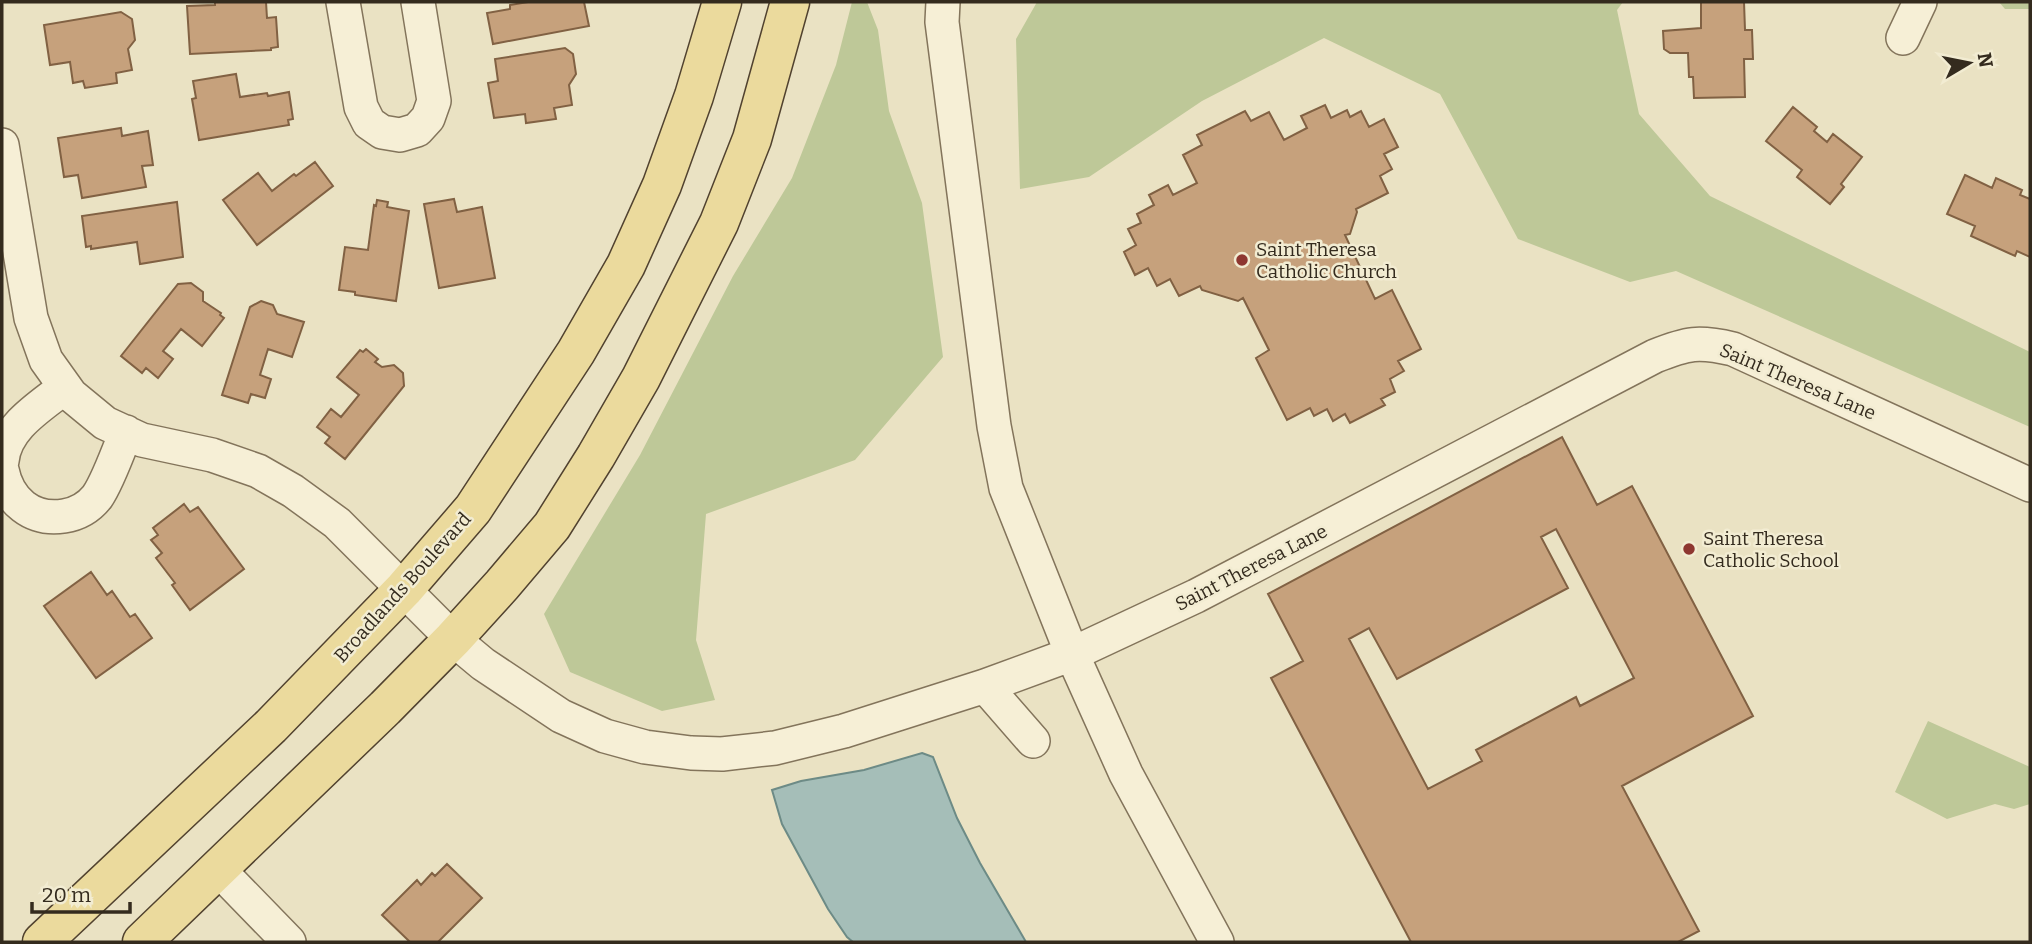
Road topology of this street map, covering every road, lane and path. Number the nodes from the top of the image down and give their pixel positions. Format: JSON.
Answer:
{"nodes":[{"id":1,"x":343,"y":2,"type":"edge"},
{"id":2,"x":418,"y":2,"type":"edge"},
{"id":3,"x":722,"y":2,"type":"edge"},
{"id":4,"x":790,"y":2,"type":"edge"},
{"id":5,"x":943,"y":2,"type":"edge"},
{"id":6,"x":1920,"y":2,"type":"edge"},
{"id":7,"x":1903,"y":38,"type":"dead end"},
{"id":8,"x":2,"y":145,"type":"edge"},
{"id":9,"x":65,"y":387,"type":"junction"},
{"id":10,"x":127,"y":432,"type":"junction"},
{"id":11,"x":2,"y":461,"type":"edge"},
{"id":12,"x":2,"y":470,"type":"edge"},
{"id":13,"x":2030,"y":485,"type":"edge"},
{"id":14,"x":404,"y":589,"type":"junction"},
{"id":15,"x":453,"y":639,"type":"junction"},
{"id":16,"x":1072,"y":654,"type":"junction"},
{"id":17,"x":985,"y":687,"type":"junction"},
{"id":18,"x":1033,"y":741,"type":"dead end"},
{"id":19,"x":218,"y":870,"type":"junction"},
{"id":20,"x":42,"y":942,"type":"edge"},
{"id":21,"x":142,"y":942,"type":"edge"},
{"id":22,"x":289,"y":942,"type":"edge"},
{"id":23,"x":1217,"y":942,"type":"edge"}],
"edges":[{"from":1,"to":2,"type":"street"},
{"from":3,"to":14,"type":"main road","name":"Broadlands Boulevard"},
{"from":4,"to":15,"type":"main road"},
{"from":5,"to":16,"type":"street"},
{"from":6,"to":7,"type":"street"},
{"from":8,"to":9,"type":"street","name":"Saint Theresa Lane"},
{"from":9,"to":10,"type":"street","name":"Saint Theresa Lane"},
{"from":9,"to":11,"type":"street"},
{"from":10,"to":12,"type":"street"},
{"from":10,"to":14,"type":"street","name":"Saint Theresa Lane"},
{"from":13,"to":16,"type":"street","name":"Saint Theresa Lane"},
{"from":14,"to":15,"type":"street","name":"Saint Theresa Lane"},
{"from":14,"to":20,"type":"main road","name":"Broadlands Boulevard"},
{"from":15,"to":17,"type":"street","name":"Saint Theresa Lane"},
{"from":15,"to":19,"type":"main road"},
{"from":16,"to":17,"type":"street","name":"Saint Theresa Lane"},
{"from":16,"to":23,"type":"street"},
{"from":17,"to":18,"type":"street"},
{"from":19,"to":21,"type":"main road"},
{"from":19,"to":22,"type":"street"}]}
